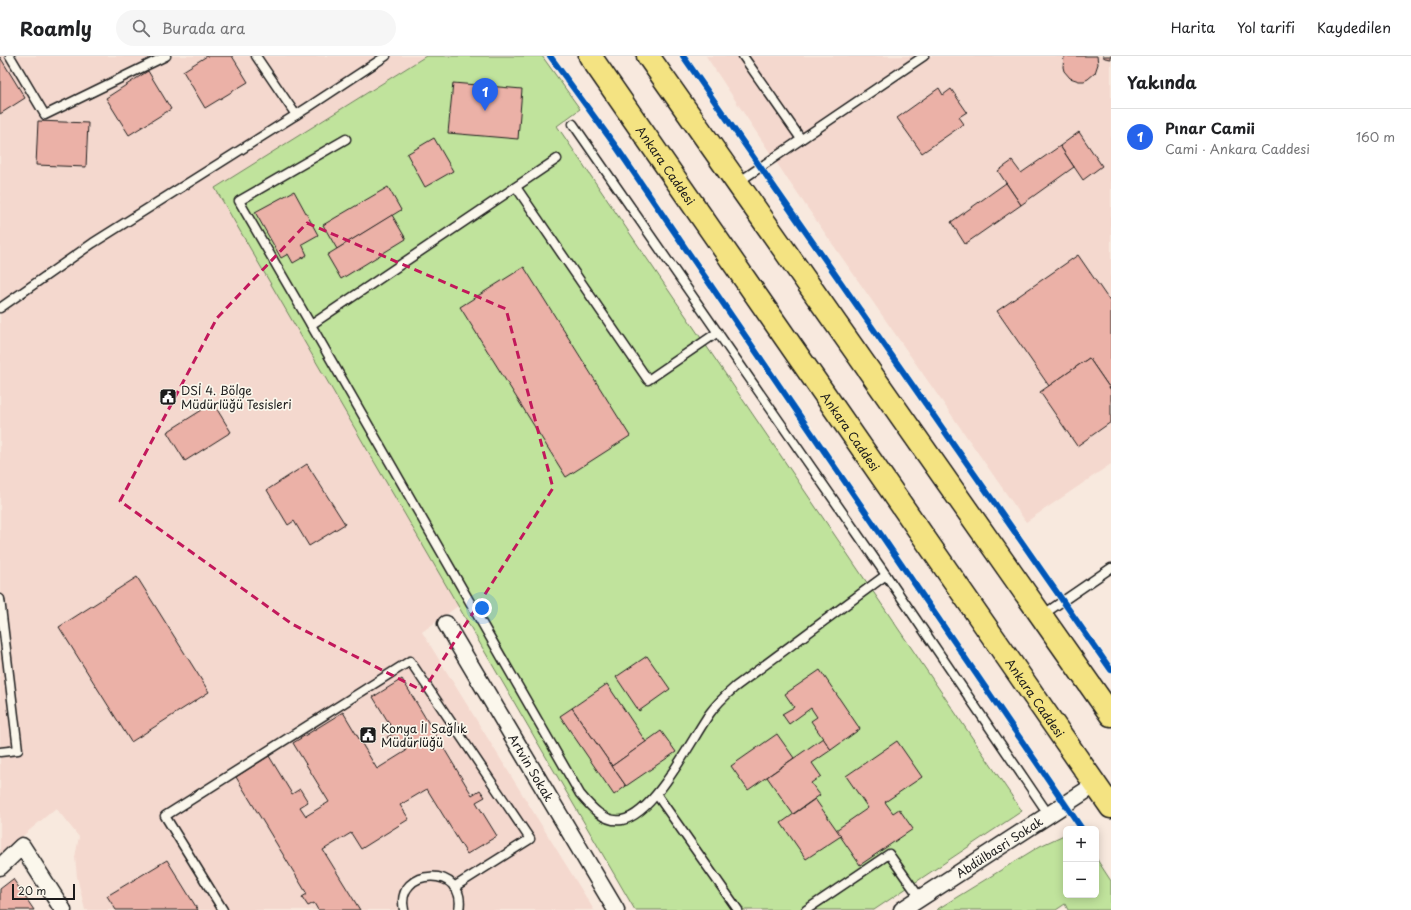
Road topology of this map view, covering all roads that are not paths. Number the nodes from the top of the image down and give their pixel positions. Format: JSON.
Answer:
{"nodes":[{"id":1,"x":10,"y":56,"type":"edge"},
{"id":2,"x":166,"y":56,"type":"edge"},
{"id":3,"x":256,"y":56,"type":"edge"},
{"id":4,"x":386,"y":56,"type":"edge"},
{"id":5,"x":590,"y":56,"type":"edge"},
{"id":6,"x":648,"y":56,"type":"edge"},
{"id":7,"x":743,"y":56,"type":"edge"},
{"id":8,"x":924,"y":56,"type":"edge"},
{"id":9,"x":296,"y":115,"type":"junction"},
{"id":10,"x":573,"y":124,"type":"dead end"},
{"id":11,"x":346,"y":139,"type":"dead end"},
{"id":12,"x":801,"y":139,"type":"junction"},
{"id":13,"x":557,"y":159,"type":"dead end"},
{"id":14,"x":736,"y":183,"type":"junction"},
{"id":15,"x":516,"y":187,"type":"junction"},
{"id":16,"x":0,"y":308,"type":"edge"},
{"id":17,"x":311,"y":325,"type":"junction"},
{"id":18,"x":718,"y":332,"type":"junction"},
{"id":19,"x":1111,"y":568,"type":"edge"},
{"id":20,"x":886,"y":575,"type":"junction"},
{"id":21,"x":0,"y":599,"type":"edge"},
{"id":22,"x":1041,"y":616,"type":"junction"},
{"id":23,"x":446,"y":624,"type":"dead end"},
{"id":24,"x":1111,"y":715,"type":"edge"},
{"id":25,"x":0,"y":752,"type":"edge"},
{"id":26,"x":1096,"y":784,"type":"junction"},
{"id":27,"x":657,"y":795,"type":"junction"},
{"id":28,"x":1111,"y":807,"type":"edge"},
{"id":29,"x":1049,"y":815,"type":"junction"},
{"id":30,"x":0,"y":867,"type":"edge"},
{"id":31,"x":454,"y":887,"type":"junction"},
{"id":32,"x":920,"y":898,"type":"junction"},
{"id":33,"x":63,"y":910,"type":"edge"},
{"id":34,"x":223,"y":910,"type":"edge"},
{"id":35,"x":404,"y":910,"type":"edge"},
{"id":36,"x":459,"y":910,"type":"edge"},
{"id":37,"x":616,"y":910,"type":"edge"},
{"id":38,"x":738,"y":910,"type":"edge"},
{"id":39,"x":806,"y":910,"type":"edge"},
{"id":40,"x":902,"y":910,"type":"edge"}],
"edges":[{"from":1,"to":2,"type":"lane"},
{"from":3,"to":9,"type":"lane"},
{"from":4,"to":9,"type":"lane"},
{"from":5,"to":26,"type":"main road","name":"Ankara Caddesi"},
{"from":6,"to":14,"type":"main road"},
{"from":7,"to":12,"type":"lane"},
{"from":8,"to":12,"type":"lane"},
{"from":9,"to":16,"type":"lane"},
{"from":10,"to":18,"type":"lane"},
{"from":11,"to":17,"type":"lane"},
{"from":12,"to":14,"type":"lane"},
{"from":13,"to":15,"type":"lane"},
{"from":14,"to":22,"type":"main road"},
{"from":15,"to":17,"type":"lane"},
{"from":15,"to":18,"type":"lane"},
{"from":17,"to":27,"type":"lane"},
{"from":18,"to":20,"type":"lane"},
{"from":19,"to":22,"type":"lane"},
{"from":20,"to":27,"type":"lane"},
{"from":20,"to":29,"type":"lane"},
{"from":21,"to":25,"type":"lane"},
{"from":22,"to":24,"type":"main road"},
{"from":23,"to":37,"type":"street","name":"Artvin Sokak"},
{"from":26,"to":28,"type":"main road","name":"Ankara Caddesi"},
{"from":26,"to":29,"type":"street","name":"Abdülbasri Sokak"},
{"from":27,"to":38,"type":"lane"},
{"from":29,"to":32,"type":"street","name":"Abdülbasri Sokak"},
{"from":30,"to":33,"type":"street"},
{"from":31,"to":34,"type":"lane"},
{"from":31,"to":35,"type":"lane"},
{"from":31,"to":36,"type":"lane"},
{"from":32,"to":39,"type":"lane"},
{"from":32,"to":40,"type":"street","name":"Abdülbasri Sokak"}]}
